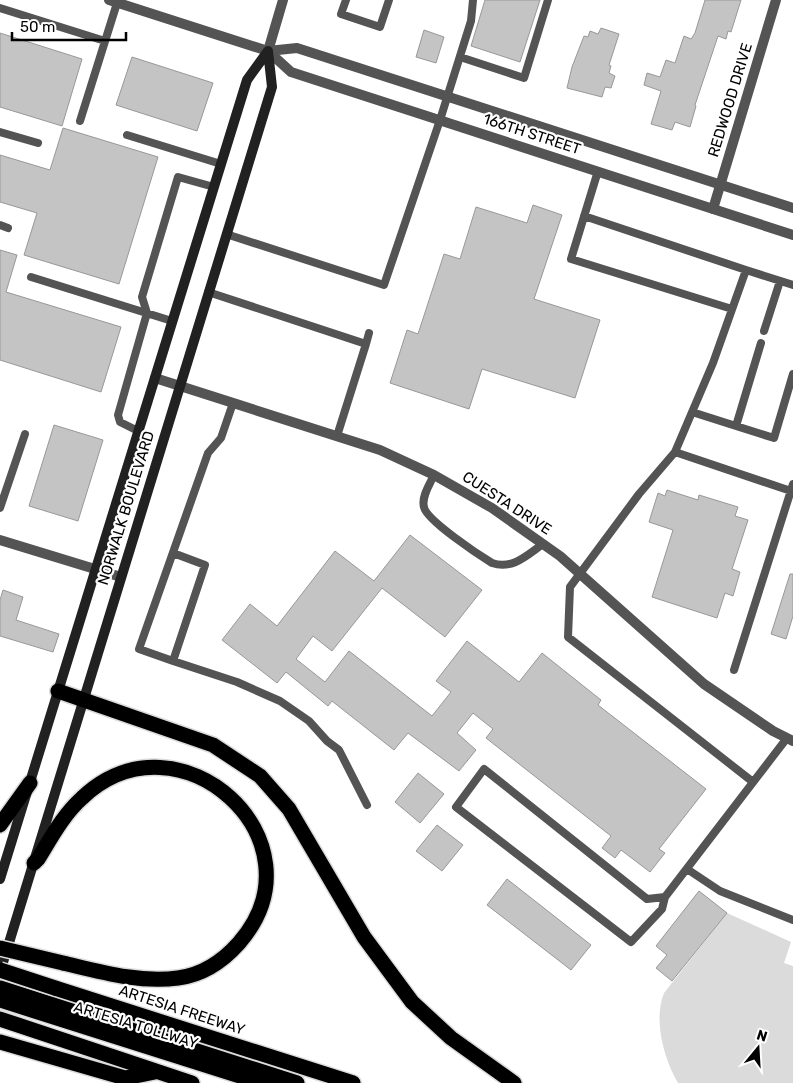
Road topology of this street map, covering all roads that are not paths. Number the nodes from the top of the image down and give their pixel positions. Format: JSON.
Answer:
{"nodes":[{"id":1,"x":284,"y":0,"type":"edge"},
{"id":2,"x":346,"y":0,"type":"edge"},
{"id":3,"x":389,"y":0,"type":"edge"},
{"id":4,"x":473,"y":0,"type":"edge"},
{"id":5,"x":548,"y":0,"type":"edge"},
{"id":6,"x":776,"y":0,"type":"edge"},
{"id":7,"x":113,"y":1,"type":"edge"},
{"id":8,"x":0,"y":8,"type":"edge"},
{"id":9,"x":105,"y":41,"type":"junction"},
{"id":10,"x":268,"y":51,"type":"junction"},
{"id":11,"x":460,"y":57,"type":"junction"},
{"id":12,"x":448,"y":96,"type":"junction"},
{"id":13,"x":440,"y":120,"type":"junction"},
{"id":14,"x":80,"y":121,"type":"dead end"},
{"id":15,"x":0,"y":132,"type":"edge"},
{"id":16,"x":127,"y":135,"type":"dead end"},
{"id":17,"x":38,"y":143,"type":"dead end"},
{"id":18,"x":221,"y":164,"type":"junction"},
{"id":19,"x":598,"y":171,"type":"junction"},
{"id":20,"x":720,"y":184,"type":"junction"},
{"id":21,"x":214,"y":187,"type":"junction"},
{"id":22,"x":793,"y":208,"type":"edge"},
{"id":23,"x":713,"y":209,"type":"junction"},
{"id":24,"x":584,"y":216,"type":"junction"},
{"id":25,"x":226,"y":234,"type":"junction"},
{"id":26,"x":793,"y":235,"type":"edge"},
{"id":27,"x":746,"y":270,"type":"junction"},
{"id":28,"x":31,"y":277,"type":"dead end"},
{"id":29,"x":780,"y":281,"type":"junction"},
{"id":30,"x":793,"y":285,"type":"edge"},
{"id":31,"x":208,"y":292,"type":"junction"},
{"id":32,"x":732,"y":309,"type":"junction"},
{"id":33,"x":147,"y":313,"type":"junction"},
{"id":34,"x":172,"y":321,"type":"junction"},
{"id":35,"x":764,"y":330,"type":"dead end"},
{"id":36,"x":369,"y":332,"type":"dead end"},
{"id":37,"x":761,"y":343,"type":"dead end"},
{"id":38,"x":366,"y":344,"type":"junction"},
{"id":39,"x":793,"y":374,"type":"edge"},
{"id":40,"x":155,"y":378,"type":"junction"},
{"id":41,"x":180,"y":385,"type":"junction"},
{"id":42,"x":233,"y":403,"type":"junction"},
{"id":43,"x":692,"y":412,"type":"junction"},
{"id":44,"x":736,"y":426,"type":"junction"},
{"id":45,"x":138,"y":431,"type":"junction"},
{"id":46,"x":25,"y":434,"type":"dead end"},
{"id":47,"x":337,"y":436,"type":"junction"},
{"id":48,"x":675,"y":452,"type":"junction"},
{"id":49,"x":434,"y":475,"type":"junction"},
{"id":50,"x":792,"y":487,"type":"edge"},
{"id":51,"x":0,"y":508,"type":"edge"},
{"id":52,"x":0,"y":540,"type":"edge"},
{"id":53,"x":543,"y":544,"type":"junction"},
{"id":54,"x":173,"y":554,"type":"junction"},
{"id":55,"x":96,"y":569,"type":"junction"},
{"id":56,"x":579,"y":573,"type":"junction"},
{"id":57,"x":121,"y":577,"type":"junction"},
{"id":58,"x":173,"y":661,"type":"junction"},
{"id":59,"x":734,"y":670,"type":"dead end"},
{"id":60,"x":58,"y":691,"type":"junction"},
{"id":61,"x":83,"y":700,"type":"junction"},
{"id":62,"x":790,"y":740,"type":"edge"},
{"id":63,"x":30,"y":782,"type":"junction"},
{"id":64,"x":753,"y":782,"type":"junction"},
{"id":65,"x":367,"y":805,"type":"dead end"},
{"id":66,"x":0,"y":825,"type":"edge"},
{"id":67,"x":34,"y":862,"type":"junction"},
{"id":68,"x":687,"y":869,"type":"junction"},
{"id":69,"x":0,"y":879,"type":"edge"},
{"id":70,"x":666,"y":897,"type":"junction"},
{"id":71,"x":793,"y":920,"type":"edge"},
{"id":72,"x":0,"y":948,"type":"edge"},
{"id":73,"x":0,"y":971,"type":"edge"},
{"id":74,"x":0,"y":988,"type":"edge"},
{"id":75,"x":0,"y":1000,"type":"edge"},
{"id":76,"x":0,"y":1019,"type":"edge"},
{"id":77,"x":6,"y":1044,"type":"edge"},
{"id":78,"x":157,"y":1072,"type":"junction"},
{"id":79,"x":192,"y":1083,"type":"edge"},
{"id":80,"x":262,"y":1083,"type":"edge"},
{"id":81,"x":297,"y":1083,"type":"edge"},
{"id":82,"x":353,"y":1083,"type":"edge"},
{"id":83,"x":514,"y":1083,"type":"edge"}],
"edges":[{"from":1,"to":10,"type":"street","name":"NORWALK BOULEVARD"},
{"from":2,"to":3,"type":"lane"},
{"from":4,"to":11,"type":"lane"},
{"from":5,"to":11,"type":"lane"},
{"from":6,"to":20,"type":"street","name":"REDWOOD DRIVE"},
{"from":7,"to":9,"type":"lane"},
{"from":7,"to":10,"type":"street","name":"166TH STREET"},
{"from":8,"to":9,"type":"lane"},
{"from":9,"to":14,"type":"lane"},
{"from":10,"to":12,"type":"street","name":"166TH STREET"},
{"from":10,"to":13,"type":"street","name":"166TH STREET"},
{"from":10,"to":18,"type":"main road","name":"NORWALK BOULEVARD"},
{"from":10,"to":25,"type":"main road","name":"NORWALK BOULEVARD"},
{"from":11,"to":12,"type":"lane"},
{"from":12,"to":13,"type":"lane"},
{"from":12,"to":20,"type":"street","name":"166TH STREET"},
{"from":13,"to":19,"type":"street","name":"166TH STREET"},
{"from":13,"to":25,"type":"lane"},
{"from":15,"to":17,"type":"lane"},
{"from":16,"to":18,"type":"lane"},
{"from":18,"to":21,"type":"main road","name":"NORWALK BOULEVARD"},
{"from":19,"to":23,"type":"street","name":"166TH STREET"},
{"from":19,"to":24,"type":"lane"},
{"from":20,"to":22,"type":"street","name":"166TH STREET"},
{"from":20,"to":23,"type":"street","name":"REDWOOD DRIVE"},
{"from":21,"to":33,"type":"lane"},
{"from":21,"to":34,"type":"main road","name":"NORWALK BOULEVARD"},
{"from":23,"to":26,"type":"street","name":"166TH STREET"},
{"from":24,"to":27,"type":"lane"},
{"from":24,"to":32,"type":"lane"},
{"from":25,"to":31,"type":"main road","name":"NORWALK BOULEVARD"},
{"from":27,"to":29,"type":"lane"},
{"from":27,"to":32,"type":"lane"},
{"from":28,"to":33,"type":"lane"},
{"from":29,"to":30,"type":"lane"},
{"from":29,"to":35,"type":"lane"},
{"from":31,"to":38,"type":"lane"},
{"from":31,"to":41,"type":"main road","name":"NORWALK BOULEVARD"},
{"from":32,"to":43,"type":"lane"},
{"from":33,"to":34,"type":"lane"},
{"from":33,"to":45,"type":"lane"},
{"from":34,"to":40,"type":"main road","name":"NORWALK BOULEVARD"},
{"from":36,"to":38,"type":"lane"},
{"from":37,"to":44,"type":"lane"},
{"from":38,"to":47,"type":"lane"},
{"from":39,"to":44,"type":"lane"},
{"from":40,"to":41,"type":"street","name":"CUESTA DRIVE"},
{"from":40,"to":45,"type":"main road","name":"NORWALK BOULEVARD"},
{"from":41,"to":42,"type":"street","name":"CUESTA DRIVE"},
{"from":41,"to":57,"type":"main road","name":"NORWALK BOULEVARD"},
{"from":42,"to":47,"type":"street","name":"CUESTA DRIVE"},
{"from":42,"to":54,"type":"lane"},
{"from":43,"to":44,"type":"lane"},
{"from":43,"to":48,"type":"lane"},
{"from":45,"to":55,"type":"main road","name":"NORWALK BOULEVARD"},
{"from":46,"to":51,"type":"lane"},
{"from":47,"to":49,"type":"street","name":"CUESTA DRIVE"},
{"from":48,"to":50,"type":"lane"},
{"from":48,"to":56,"type":"lane"},
{"from":49,"to":53,"type":"street","name":"CUESTA DRIVE"},
{"from":49,"to":53,"type":"lane"},
{"from":50,"to":59,"type":"lane"},
{"from":52,"to":55,"type":"street"},
{"from":53,"to":56,"type":"street","name":"CUESTA DRIVE"},
{"from":54,"to":58,"type":"lane"},
{"from":54,"to":58,"type":"lane"},
{"from":55,"to":57,"type":"street"},
{"from":55,"to":60,"type":"main road","name":"NORWALK BOULEVARD"},
{"from":56,"to":62,"type":"street","name":"CUESTA DRIVE"},
{"from":56,"to":64,"type":"lane"},
{"from":57,"to":61,"type":"main road","name":"NORWALK BOULEVARD"},
{"from":58,"to":65,"type":"lane"},
{"from":60,"to":61,"type":"highway"},
{"from":60,"to":63,"type":"main road","name":"NORWALK BOULEVARD"},
{"from":61,"to":67,"type":"main road","name":"NORWALK BOULEVARD"},
{"from":61,"to":83,"type":"highway"},
{"from":62,"to":64,"type":"lane"},
{"from":63,"to":66,"type":"highway"},
{"from":63,"to":69,"type":"main road","name":"NORWALK BOULEVARD"},
{"from":64,"to":68,"type":"lane"},
{"from":67,"to":72,"type":"highway","bridge":true},
{"from":67,"to":73,"type":"main road","name":"NORWALK BOULEVARD"},
{"from":68,"to":70,"type":"lane"},
{"from":68,"to":71,"type":"lane"},
{"from":70,"to":70,"type":"lane"},
{"from":73,"to":82,"type":"highway","name":"ARTESIA FREEWAY","bridge":true},
{"from":74,"to":81,"type":"highway","name":"ARTESIA TOLLWAY"},
{"from":75,"to":80,"type":"highway","name":"ARTESIA TOLLWAY"},
{"from":76,"to":78,"type":"highway"},
{"from":77,"to":78,"type":"highway"},
{"from":78,"to":79,"type":"highway"}]}
